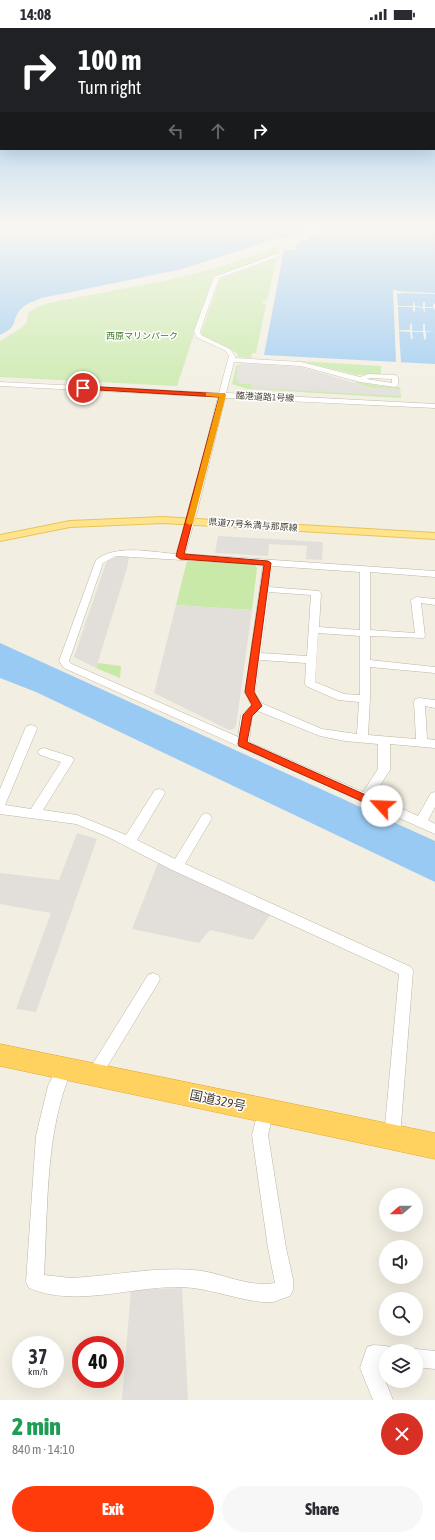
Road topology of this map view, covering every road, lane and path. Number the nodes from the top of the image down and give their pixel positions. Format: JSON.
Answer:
{"nodes":[{"id":1,"x":212,"y":290,"type":"edge"},
{"id":2,"x":231,"y":360,"type":"junction"},
{"id":3,"x":0,"y":384,"type":"edge"},
{"id":4,"x":395,"y":385,"type":"dead end"},
{"id":5,"x":223,"y":395,"type":"junction"},
{"id":6,"x":435,"y":406,"type":"edge"},
{"id":7,"x":189,"y":524,"type":"junction"},
{"id":8,"x":435,"y":536,"type":"edge"},
{"id":9,"x":0,"y":538,"type":"edge"},
{"id":10,"x":0,"y":542,"type":"edge"},
{"id":11,"x":435,"y":543,"type":"edge"},
{"id":12,"x":180,"y":556,"type":"junction"},
{"id":13,"x":268,"y":563,"type":"junction"},
{"id":14,"x":366,"y":569,"type":"junction"},
{"id":15,"x":435,"y":574,"type":"edge"},
{"id":16,"x":264,"y":589,"type":"junction"},
{"id":17,"x":435,"y":602,"type":"edge"},
{"id":18,"x":314,"y":630,"type":"junction"},
{"id":19,"x":366,"y":634,"type":"junction"},
{"id":20,"x":255,"y":656,"type":"junction"},
{"id":21,"x":312,"y":660,"type":"junction"},
{"id":22,"x":365,"y":663,"type":"junction"},
{"id":23,"x":435,"y":670,"type":"edge"},
{"id":24,"x":365,"y":699,"type":"junction"},
{"id":25,"x":435,"y":704,"type":"edge"},
{"id":26,"x":257,"y":706,"type":"junction"},
{"id":27,"x":31,"y":729,"type":"dead end"},
{"id":28,"x":362,"y":738,"type":"junction"},
{"id":29,"x":384,"y":740,"type":"junction"},
{"id":30,"x":422,"y":743,"type":"junction"},
{"id":31,"x":242,"y":744,"type":"junction"},
{"id":32,"x":435,"y":744,"type":"edge"},
{"id":33,"x":44,"y":752,"type":"dead end"},
{"id":34,"x":159,"y":794,"type":"dead end"},
{"id":35,"x":435,"y":796,"type":"edge"},
{"id":36,"x":365,"y":798,"type":"junction"},
{"id":37,"x":0,"y":803,"type":"edge"},
{"id":38,"x":0,"y":809,"type":"edge"},
{"id":39,"x":35,"y":813,"type":"junction"},
{"id":40,"x":206,"y":818,"type":"dead end"},
{"id":41,"x":420,"y":823,"type":"junction"},
{"id":42,"x":435,"y":829,"type":"edge"},
{"id":43,"x":129,"y":842,"type":"junction"},
{"id":44,"x":177,"y":866,"type":"junction"},
{"id":45,"x":153,"y":979,"type":"dead end"},
{"id":46,"x":0,"y":1055,"type":"edge"},
{"id":47,"x":64,"y":1068,"type":"junction"},
{"id":48,"x":94,"y":1074,"type":"junction"},
{"id":49,"x":266,"y":1110,"type":"junction"},
{"id":50,"x":392,"y":1137,"type":"junction"},
{"id":51,"x":435,"y":1146,"type":"edge"},
{"id":52,"x":379,"y":1354,"type":"edge"},
{"id":53,"x":423,"y":1359,"type":"edge"},
{"id":54,"x":435,"y":1360,"type":"edge"},
{"id":55,"x":383,"y":1400,"type":"edge"}],
"edges":[{"from":1,"to":2,"type":"street"},
{"from":2,"to":4,"type":"street"},
{"from":2,"to":5,"type":"street"},
{"from":3,"to":5,"type":"street","name":"臨港道路1号線"},
{"from":5,"to":6,"type":"street","name":"臨港道路1号線"},
{"from":5,"to":7,"type":"street"},
{"from":7,"to":8,"type":"main road","name":"県道77号糸満与那原線"},
{"from":7,"to":9,"type":"main road","name":"県道77号糸満与那原線"},
{"from":7,"to":10,"type":"main road","name":"県道77号糸満与那原線"},
{"from":7,"to":11,"type":"main road","name":"県道77号糸満与那原線"},
{"from":7,"to":12,"type":"street"},
{"from":12,"to":13,"type":"street"},
{"from":12,"to":31,"type":"street"},
{"from":13,"to":14,"type":"street"},
{"from":13,"to":16,"type":"street"},
{"from":14,"to":15,"type":"street"},
{"from":14,"to":19,"type":"street"},
{"from":16,"to":18,"type":"street"},
{"from":16,"to":20,"type":"street"},
{"from":17,"to":19,"type":"street"},
{"from":18,"to":19,"type":"street"},
{"from":18,"to":21,"type":"street"},
{"from":19,"to":22,"type":"street"},
{"from":20,"to":21,"type":"street"},
{"from":20,"to":26,"type":"street"},
{"from":21,"to":24,"type":"street"},
{"from":22,"to":23,"type":"street"},
{"from":22,"to":24,"type":"street"},
{"from":24,"to":28,"type":"street"},
{"from":25,"to":30,"type":"street"},
{"from":26,"to":28,"type":"street"},
{"from":26,"to":31,"type":"street"},
{"from":27,"to":37,"type":"street"},
{"from":28,"to":29,"type":"street"},
{"from":29,"to":30,"type":"street"},
{"from":29,"to":36,"type":"street"},
{"from":30,"to":32,"type":"street"},
{"from":31,"to":36,"type":"street"},
{"from":33,"to":39,"type":"street"},
{"from":34,"to":43,"type":"street"},
{"from":35,"to":41,"type":"street"},
{"from":36,"to":41,"type":"street"},
{"from":38,"to":39,"type":"street"},
{"from":39,"to":43,"type":"street"},
{"from":40,"to":44,"type":"street"},
{"from":41,"to":42,"type":"street"},
{"from":43,"to":44,"type":"street"},
{"from":44,"to":50,"type":"street"},
{"from":45,"to":48,"type":"street"},
{"from":46,"to":47,"type":"highway","name":"国道329号"},
{"from":47,"to":48,"type":"highway","name":"国道329号"},
{"from":47,"to":49,"type":"street"},
{"from":48,"to":49,"type":"highway","name":"国道329号"},
{"from":49,"to":50,"type":"highway","name":"国道329号"},
{"from":50,"to":51,"type":"highway","name":"国道329号"},
{"from":52,"to":55,"type":"street"},
{"from":53,"to":54,"type":"street"}]}
